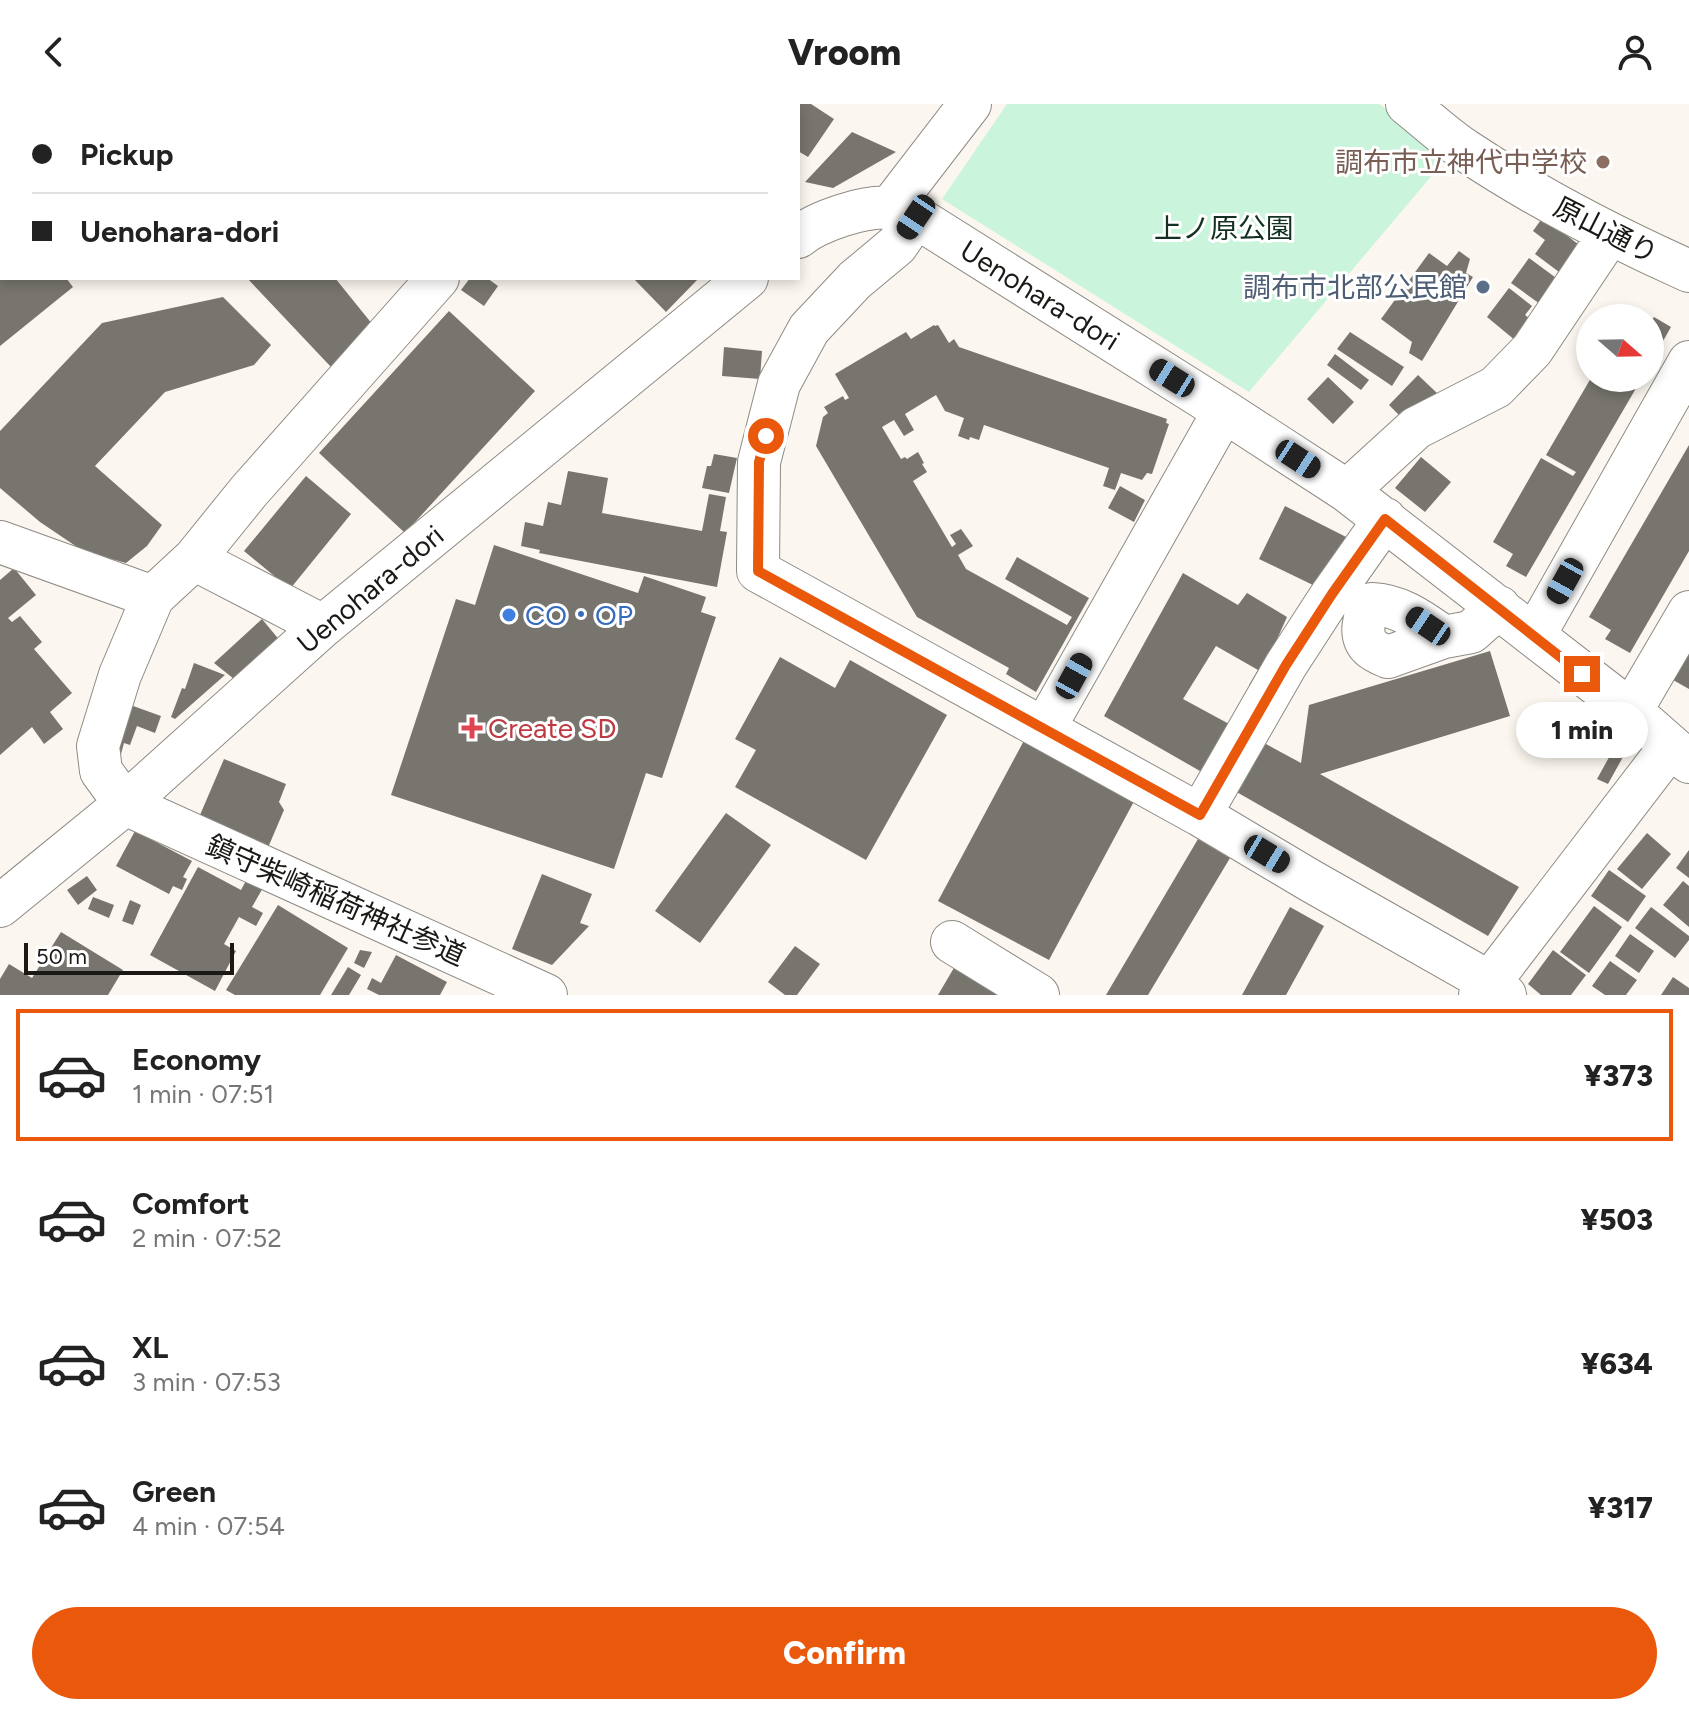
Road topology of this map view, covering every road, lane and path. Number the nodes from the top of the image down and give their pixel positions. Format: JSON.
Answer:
{"nodes":[{"id":1,"x":970,"y":104,"type":"edge"},
{"id":2,"x":1407,"y":104,"type":"edge"},
{"id":3,"x":903,"y":212,"type":"junction"},
{"id":4,"x":802,"y":226,"type":"edge"},
{"id":5,"x":1609,"y":235,"type":"junction"},
{"id":6,"x":1689,"y":271,"type":"edge"},
{"id":7,"x":745,"y":280,"type":"edge"},
{"id":8,"x":423,"y":283,"type":"edge"},
{"id":9,"x":1689,"y":362,"type":"edge"},
{"id":10,"x":1224,"y":411,"type":"junction"},
{"id":11,"x":1347,"y":491,"type":"junction"},
{"id":12,"x":1385,"y":519,"type":"junction"},
{"id":13,"x":0,"y":542,"type":"edge"},
{"id":14,"x":194,"y":559,"type":"junction"},
{"id":15,"x":153,"y":597,"type":"junction"},
{"id":16,"x":1499,"y":607,"type":"junction"},
{"id":17,"x":1689,"y":612,"type":"edge"},
{"id":18,"x":323,"y":626,"type":"junction"},
{"id":19,"x":1534,"y":636,"type":"junction"},
{"id":20,"x":1444,"y":637,"type":"dead end"},
{"id":21,"x":1631,"y":711,"type":"junction"},
{"id":22,"x":1044,"y":729,"type":"junction"},
{"id":23,"x":1680,"y":755,"type":"edge"},
{"id":24,"x":125,"y":804,"type":"junction"},
{"id":25,"x":1200,"y":815,"type":"junction"},
{"id":26,"x":0,"y":906,"type":"edge"},
{"id":27,"x":952,"y":942,"type":"dead end"},
{"id":28,"x":1492,"y":991,"type":"edge"},
{"id":29,"x":546,"y":995,"type":"edge"},
{"id":30,"x":1038,"y":995,"type":"edge"}],
"edges":[{"from":1,"to":3,"type":"street"},
{"from":2,"to":5,"type":"street","name":"原山通り"},
{"from":3,"to":4,"type":"street"},
{"from":3,"to":10,"type":"street","name":"Uenohara-dori"},
{"from":3,"to":22,"type":"street"},
{"from":5,"to":6,"type":"street","name":"原山通り"},
{"from":5,"to":11,"type":"street"},
{"from":7,"to":18,"type":"street","name":"Uenohara-dori"},
{"from":8,"to":14,"type":"street"},
{"from":9,"to":19,"type":"street"},
{"from":10,"to":11,"type":"street","name":"Uenohara-dori"},
{"from":10,"to":22,"type":"street"},
{"from":11,"to":12,"type":"street","name":"Uenohara-dori"},
{"from":12,"to":16,"type":"street","name":"Uenohara-dori"},
{"from":12,"to":25,"type":"street"},
{"from":13,"to":15,"type":"street"},
{"from":14,"to":15,"type":"street"},
{"from":14,"to":18,"type":"street"},
{"from":15,"to":24,"type":"street"},
{"from":16,"to":19,"type":"street","name":"Uenohara-dori"},
{"from":16,"to":20,"type":"street"},
{"from":17,"to":21,"type":"street"},
{"from":18,"to":24,"type":"street","name":"Uenohara-dori"},
{"from":19,"to":21,"type":"street","name":"Uenohara-dori"},
{"from":21,"to":23,"type":"street","name":"Uenohara-dori"},
{"from":22,"to":25,"type":"street"},
{"from":23,"to":28,"type":"street"},
{"from":24,"to":26,"type":"street","name":"Uenohara-dori"},
{"from":24,"to":29,"type":"street","name":"鎮守柴崎稲荷神社参道"},
{"from":25,"to":28,"type":"street"},
{"from":27,"to":30,"type":"street"}]}
